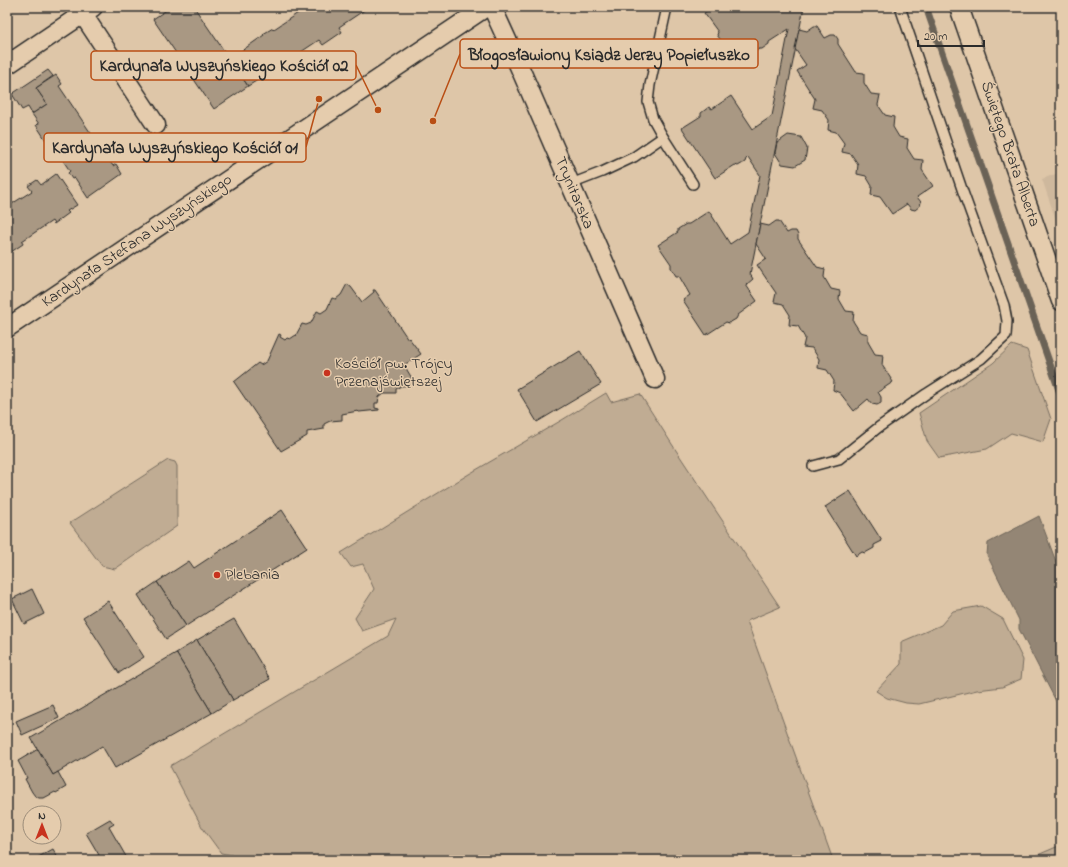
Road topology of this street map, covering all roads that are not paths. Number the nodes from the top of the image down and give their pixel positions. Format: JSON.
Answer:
{"nodes":[{"id":1,"x":486,"y":7,"type":"edge"},
{"id":2,"x":492,"y":7,"type":"edge"},
{"id":3,"x":667,"y":7,"type":"edge"},
{"id":4,"x":900,"y":7,"type":"edge"},
{"id":5,"x":959,"y":7,"type":"edge"},
{"id":6,"x":84,"y":9,"type":"edge"},
{"id":7,"x":7,"y":65,"type":"edge"},
{"id":8,"x":156,"y":125,"type":"dead end"},
{"id":9,"x":663,"y":137,"type":"junction"},
{"id":10,"x":571,"y":184,"type":"junction"},
{"id":11,"x":693,"y":184,"type":"dead end"},
{"id":12,"x":1061,"y":301,"type":"edge"},
{"id":13,"x":7,"y":328,"type":"edge"},
{"id":14,"x":655,"y":379,"type":"dead end"},
{"id":15,"x":812,"y":466,"type":"dead end"}],
"edges":[{"from":1,"to":13,"type":"street","name":"Kardynała Stefana Wyszyńskiego"},
{"from":2,"to":10,"type":"street","name":"Trynitarska"},
{"from":3,"to":9,"type":"lane"},
{"from":4,"to":15,"type":"lane"},
{"from":5,"to":12,"type":"street","name":"Świętego Brata Alberta"},
{"from":6,"to":7,"type":"street"},
{"from":6,"to":8,"type":"street"},
{"from":9,"to":10,"type":"lane"},
{"from":9,"to":11,"type":"lane"},
{"from":10,"to":14,"type":"street","name":"Trynitarska"}]}
